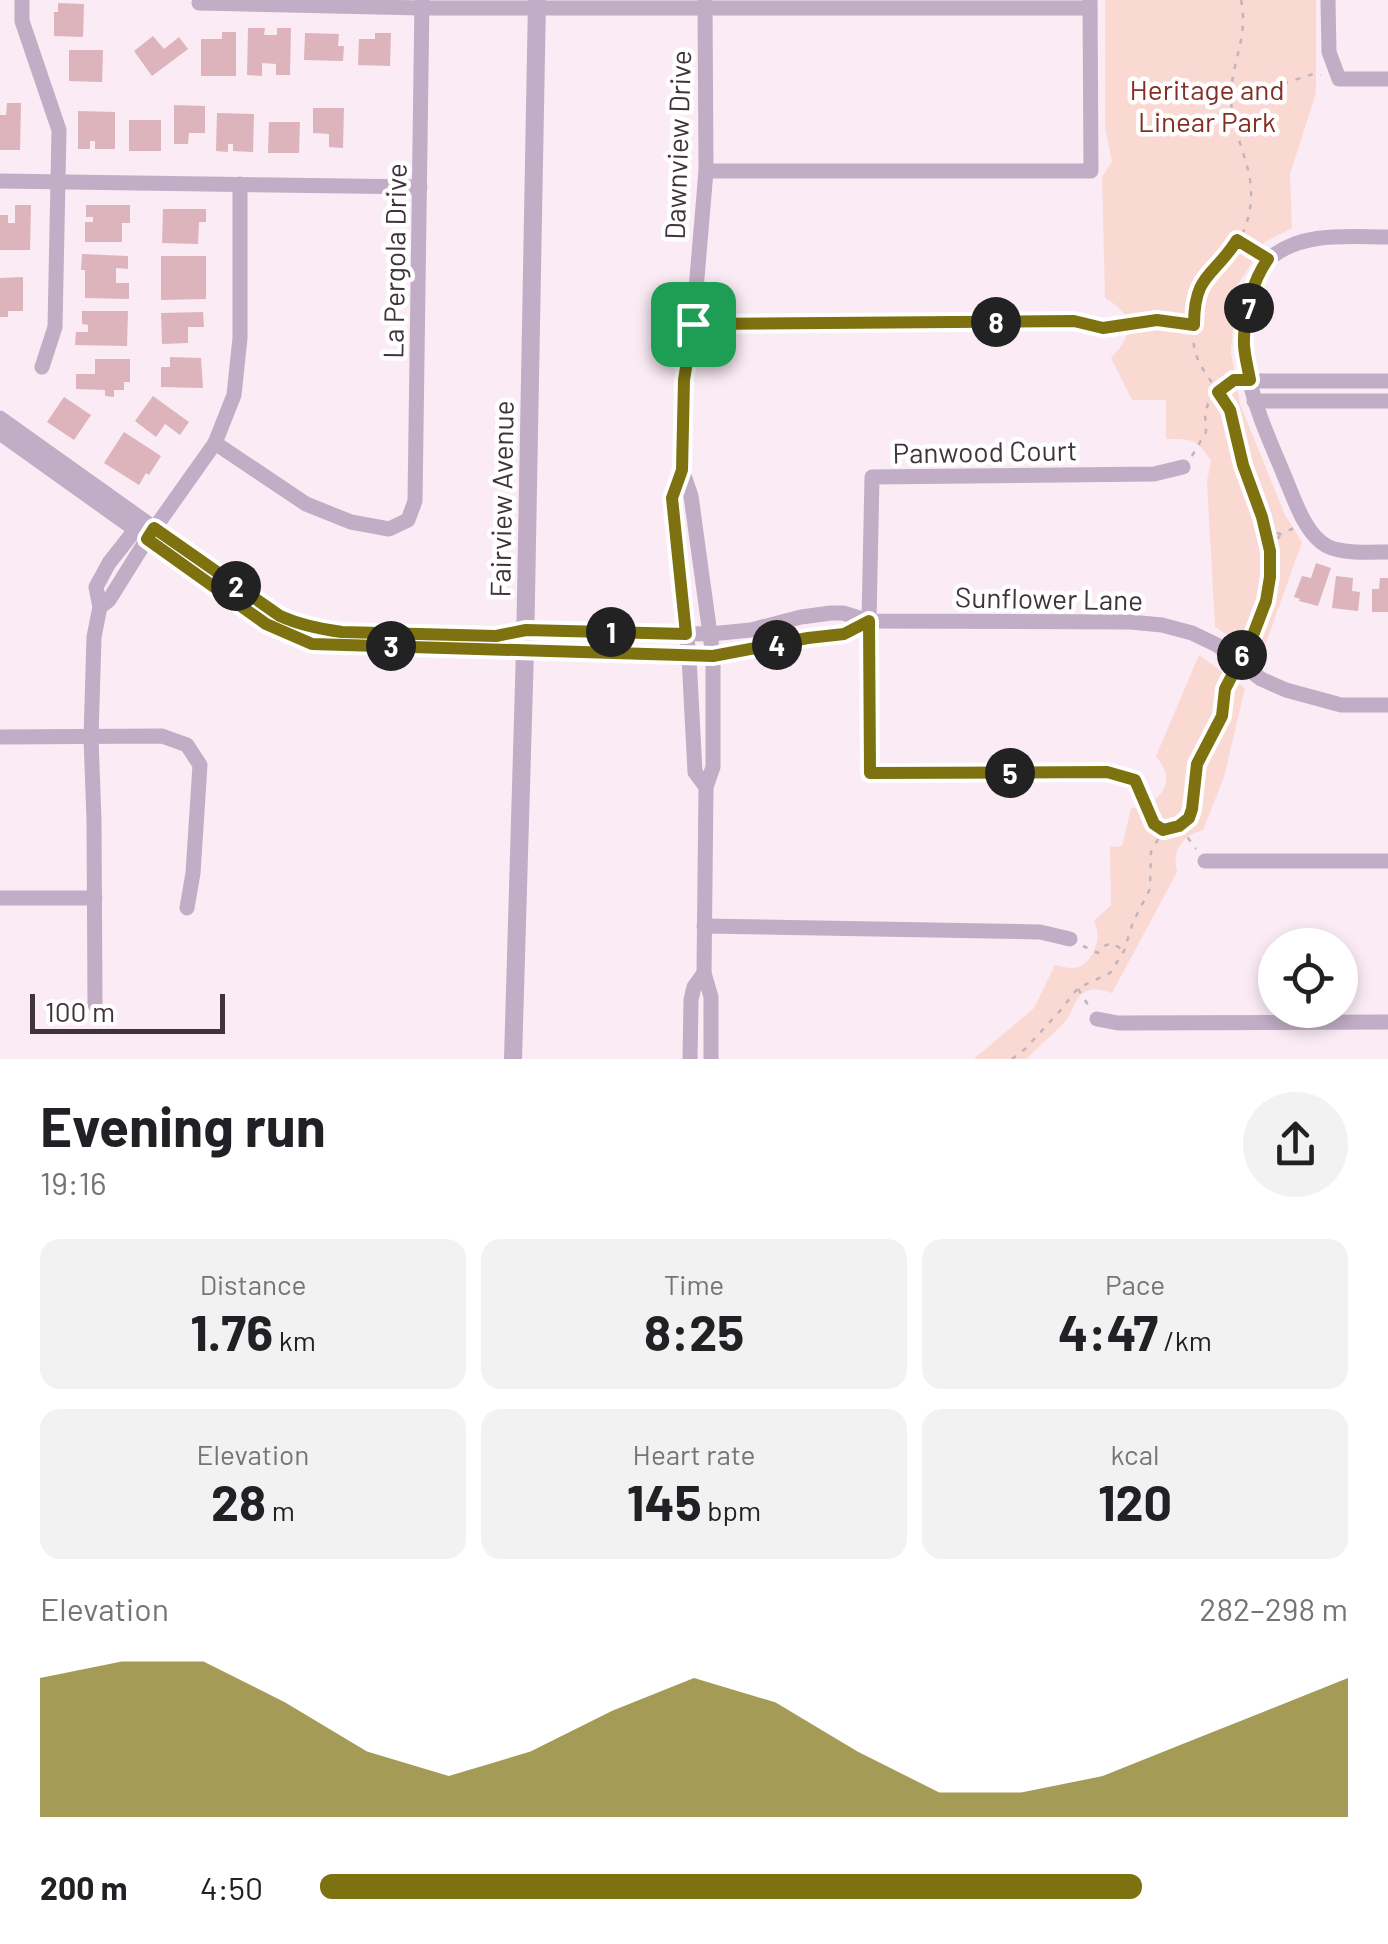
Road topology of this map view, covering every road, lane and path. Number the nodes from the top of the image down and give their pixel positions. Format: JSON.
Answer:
{"nodes":[{"id":1,"x":22,"y":0,"type":"edge"},
{"id":2,"x":1241,"y":0,"type":"edge"},
{"id":3,"x":1328,"y":0,"type":"edge"},
{"id":4,"x":199,"y":3,"type":"dead end"},
{"id":5,"x":422,"y":4,"type":"edge"},
{"id":6,"x":537,"y":4,"type":"edge"},
{"id":7,"x":705,"y":4,"type":"edge"},
{"id":8,"x":1090,"y":4,"type":"edge"},
{"id":9,"x":1339,"y":79,"type":"junction"},
{"id":10,"x":1388,"y":79,"type":"edge"},
{"id":11,"x":1231,"y":96,"type":"junction"},
{"id":12,"x":706,"y":171,"type":"junction"},
{"id":13,"x":0,"y":182,"type":"edge"},
{"id":14,"x":58,"y":182,"type":"junction"},
{"id":15,"x":240,"y":184,"type":"junction"},
{"id":16,"x":420,"y":187,"type":"junction"},
{"id":17,"x":1388,"y":237,"type":"edge"},
{"id":18,"x":1237,"y":240,"type":"junction"},
{"id":19,"x":1268,"y":259,"type":"junction"},
{"id":20,"x":693,"y":324,"type":"junction"},
{"id":21,"x":1194,"y":325,"type":"junction"},
{"id":22,"x":1103,"y":328,"type":"joint"},
{"id":23,"x":42,"y":368,"type":"dead end"},
{"id":24,"x":1250,"y":380,"type":"junction"},
{"id":25,"x":1388,"y":380,"type":"edge"},
{"id":26,"x":1218,"y":392,"type":"junction"},
{"id":27,"x":1254,"y":401,"type":"junction"},
{"id":28,"x":1388,"y":401,"type":"edge"},
{"id":29,"x":0,"y":418,"type":"edge"},
{"id":30,"x":0,"y":433,"type":"edge"},
{"id":31,"x":215,"y":443,"type":"junction"},
{"id":32,"x":1183,"y":468,"type":"joint"},
{"id":33,"x":682,"y":470,"type":"junction"},
{"id":34,"x":1304,"y":524,"type":"junction"},
{"id":35,"x":1264,"y":530,"type":"junction"},
{"id":36,"x":146,"y":533,"type":"junction"},
{"id":37,"x":1281,"y":534,"type":"junction"},
{"id":38,"x":1270,"y":551,"type":"junction"},
{"id":39,"x":1388,"y":552,"type":"edge"},
{"id":40,"x":869,"y":621,"type":"junction"},
{"id":41,"x":526,"y":630,"type":"junction"},
{"id":42,"x":686,"y":634,"type":"junction"},
{"id":43,"x":710,"y":634,"type":"junction"},
{"id":44,"x":525,"y":650,"type":"junction"},
{"id":45,"x":713,"y":656,"type":"junction"},
{"id":46,"x":689,"y":657,"type":"junction"},
{"id":47,"x":1238,"y":662,"type":"junction"},
{"id":48,"x":1388,"y":704,"type":"edge"},
{"id":49,"x":0,"y":737,"type":"edge"},
{"id":50,"x":91,"y":738,"type":"junction"},
{"id":51,"x":1135,"y":780,"type":"joint"},
{"id":52,"x":706,"y":787,"type":"junction"},
{"id":53,"x":1179,"y":826,"type":"junction"},
{"id":54,"x":1163,"y":830,"type":"junction"},
{"id":55,"x":1205,"y":861,"type":"joint"},
{"id":56,"x":1388,"y":861,"type":"edge"},
{"id":57,"x":0,"y":898,"type":"edge"},
{"id":58,"x":95,"y":898,"type":"junction"},
{"id":59,"x":186,"y":908,"type":"dead end"},
{"id":60,"x":704,"y":926,"type":"junction"},
{"id":61,"x":1070,"y":939,"type":"joint"},
{"id":62,"x":1124,"y":951,"type":"junction"},
{"id":63,"x":704,"y":973,"type":"junction"},
{"id":64,"x":1078,"y":988,"type":"junction"},
{"id":65,"x":95,"y":1006,"type":"dead end"},
{"id":66,"x":1097,"y":1019,"type":"joint"},
{"id":67,"x":1388,"y":1022,"type":"edge"},
{"id":68,"x":513,"y":1059,"type":"edge"},
{"id":69,"x":690,"y":1059,"type":"edge"},
{"id":70,"x":711,"y":1059,"type":"edge"},
{"id":71,"x":1012,"y":1059,"type":"edge"}],
"edges":[{"from":1,"to":14,"type":"street"},
{"from":2,"to":11,"type":"path"},
{"from":3,"to":9,"type":"street"},
{"from":4,"to":5,"type":"street"},
{"from":5,"to":6,"type":"street"},
{"from":5,"to":16,"type":"street","name":"La Pergola Drive"},
{"from":6,"to":7,"type":"street"},
{"from":6,"to":41,"type":"street","name":"Fairview Avenue"},
{"from":7,"to":8,"type":"street"},
{"from":7,"to":12,"type":"street","name":"Dawnview Drive"},
{"from":8,"to":12,"type":"street"},
{"from":9,"to":10,"type":"street"},
{"from":9,"to":11,"type":"path"},
{"from":11,"to":18,"type":"path"},
{"from":12,"to":20,"type":"street","name":"Dawnview Drive"},
{"from":13,"to":14,"type":"street"},
{"from":14,"to":15,"type":"street"},
{"from":14,"to":23,"type":"street"},
{"from":15,"to":16,"type":"street"},
{"from":15,"to":31,"type":"street"},
{"from":16,"to":31,"type":"street","name":"La Pergola Drive"},
{"from":17,"to":19,"type":"street"},
{"from":18,"to":19,"type":"path"},
{"from":18,"to":21,"type":"path"},
{"from":19,"to":24,"type":"street"},
{"from":20,"to":22,"type":"street"},
{"from":20,"to":33,"type":"street","name":"Dawnview Drive"},
{"from":21,"to":22,"type":"path"},
{"from":21,"to":26,"type":"path"},
{"from":24,"to":25,"type":"street"},
{"from":24,"to":26,"type":"path"},
{"from":24,"to":27,"type":"street"},
{"from":26,"to":32,"type":"path"},
{"from":26,"to":35,"type":"path"},
{"from":27,"to":28,"type":"street"},
{"from":27,"to":34,"type":"street"},
{"from":29,"to":36,"type":"street"},
{"from":30,"to":36,"type":"street"},
{"from":31,"to":36,"type":"street"},
{"from":32,"to":40,"type":"street","name":"Panwood Court"},
{"from":33,"to":42,"type":"street","name":"Dawnview Drive"},
{"from":33,"to":43,"type":"street","name":"Dawnview Drive"},
{"from":34,"to":37,"type":"path"},
{"from":34,"to":39,"type":"street"},
{"from":35,"to":37,"type":"path"},
{"from":35,"to":38,"type":"path"},
{"from":36,"to":41,"type":"street","name":"Sunflower Lane"},
{"from":36,"to":44,"type":"street","name":"Sunflower Lane"},
{"from":36,"to":50,"type":"street"},
{"from":37,"to":38,"type":"path"},
{"from":38,"to":47,"type":"path"},
{"from":40,"to":43,"type":"street","name":"Sunflower Lane"},
{"from":40,"to":45,"type":"street","name":"Sunflower Lane"},
{"from":40,"to":47,"type":"street","name":"Sunflower Lane"},
{"from":40,"to":51,"type":"street"},
{"from":41,"to":42,"type":"street","name":"Sunflower Lane"},
{"from":41,"to":44,"type":"street","name":"Fairview Avenue"},
{"from":42,"to":43,"type":"street","name":"Sunflower Lane"},
{"from":42,"to":46,"type":"street","name":"Dawnview Drive"},
{"from":43,"to":45,"type":"street","name":"Dawnview Drive"},
{"from":44,"to":46,"type":"street","name":"Sunflower Lane"},
{"from":44,"to":68,"type":"street","name":"Fairview Avenue"},
{"from":45,"to":46,"type":"street","name":"Sunflower Lane"},
{"from":45,"to":52,"type":"street","name":"Dawnview Drive"},
{"from":46,"to":52,"type":"street","name":"Dawnview Drive"},
{"from":47,"to":48,"type":"street","name":"Sunflower Lane"},
{"from":47,"to":53,"type":"path"},
{"from":49,"to":50,"type":"street"},
{"from":50,"to":58,"type":"street"},
{"from":50,"to":59,"type":"street"},
{"from":51,"to":54,"type":"path"},
{"from":52,"to":60,"type":"street","name":"Dawnview Drive"},
{"from":53,"to":54,"type":"path"},
{"from":53,"to":55,"type":"path"},
{"from":54,"to":62,"type":"path"},
{"from":55,"to":56,"type":"street"},
{"from":57,"to":58,"type":"street"},
{"from":58,"to":65,"type":"street"},
{"from":60,"to":61,"type":"street"},
{"from":60,"to":63,"type":"street","name":"Dawnview Drive"},
{"from":61,"to":62,"type":"path"},
{"from":62,"to":64,"type":"path"},
{"from":63,"to":69,"type":"street","name":"Dawnview Drive"},
{"from":63,"to":70,"type":"street","name":"Dawnview Drive"},
{"from":64,"to":66,"type":"path"},
{"from":64,"to":71,"type":"path"},
{"from":66,"to":67,"type":"street"}]}
